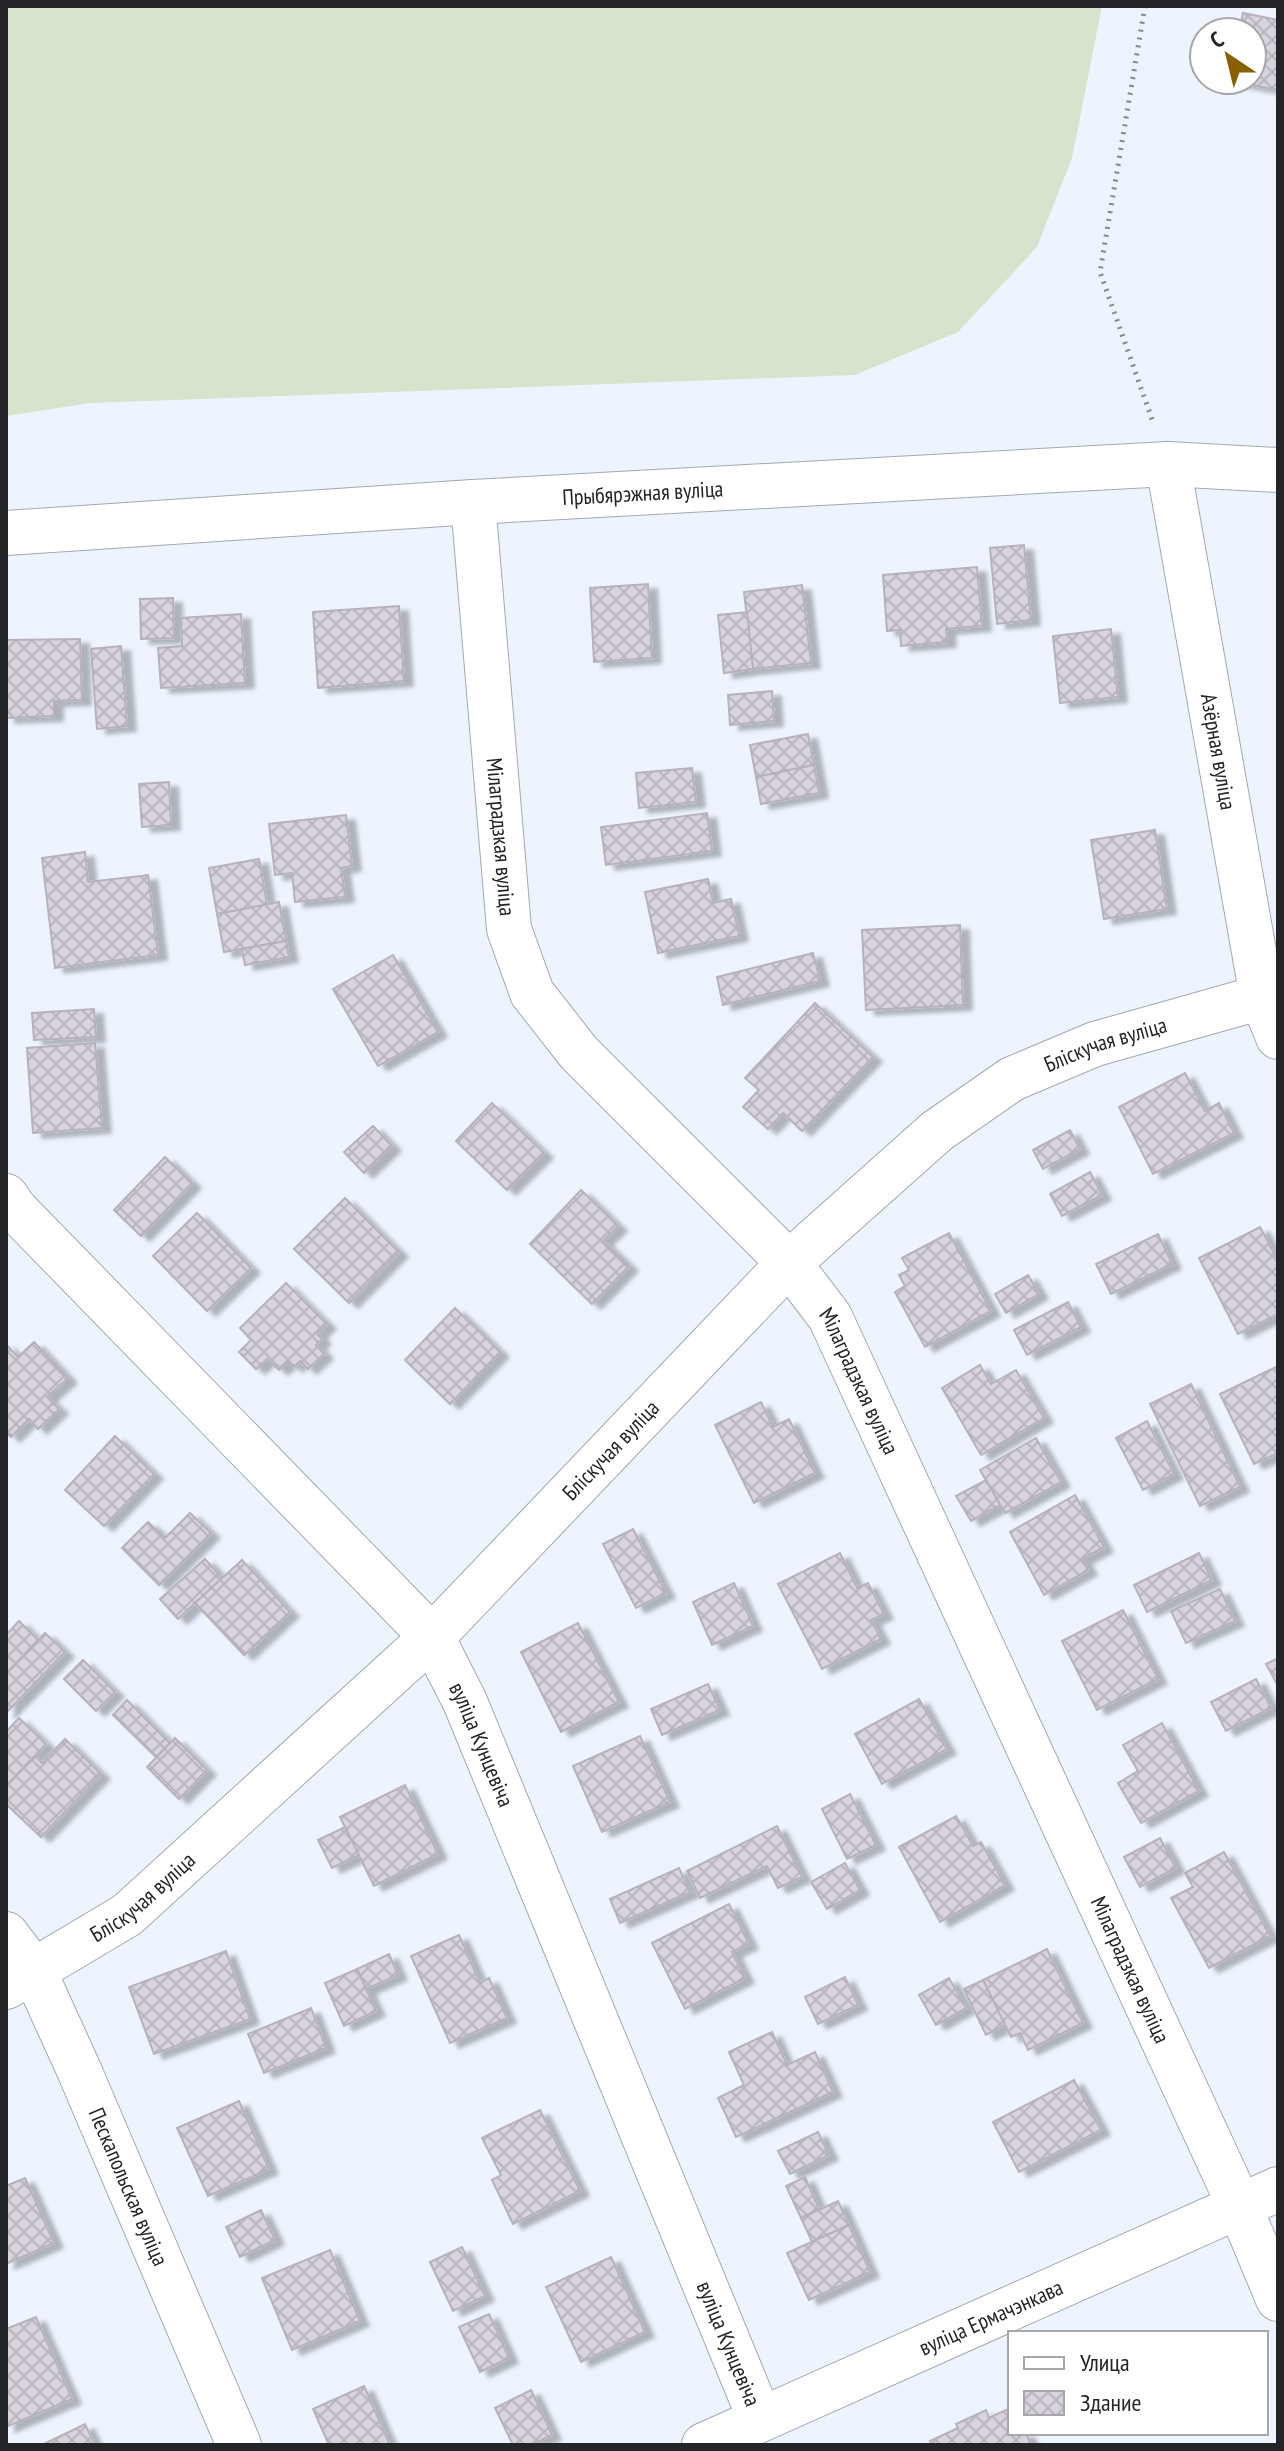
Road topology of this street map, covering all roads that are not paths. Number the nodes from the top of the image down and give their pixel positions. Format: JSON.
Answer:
{"nodes":[{"id":1,"x":1168,"y":464,"type":"junction"},
{"id":2,"x":1278,"y":470,"type":"edge"},
{"id":3,"x":473,"y":502,"type":"junction"},
{"id":4,"x":6,"y":533,"type":"edge"},
{"id":5,"x":1262,"y":997,"type":"junction"},
{"id":6,"x":1278,"y":1037,"type":"edge"},
{"id":7,"x":6,"y":1196,"type":"edge"},
{"id":8,"x":789,"y":1263,"type":"junction"},
{"id":9,"x":432,"y":1637,"type":"junction"},
{"id":10,"x":6,"y":1934,"type":"edge"},
{"id":11,"x":20,"y":1979,"type":"edge"},
{"id":12,"x":1258,"y":2197,"type":"edge"},
{"id":13,"x":1278,"y":2299,"type":"edge"},
{"id":14,"x":760,"y":2419,"type":"junction"},
{"id":15,"x":239,"y":2445,"type":"edge"},
{"id":16,"x":704,"y":2445,"type":"edge"}],
"edges":[{"from":1,"to":2,"type":"street","name":"Прыбярэжная вуліца"},
{"from":1,"to":3,"type":"street","name":"Прыбярэжная вуліца"},
{"from":1,"to":5,"type":"street","name":"Азёрная вуліца"},
{"from":3,"to":4,"type":"street","name":"Прыбярэжная вуліца"},
{"from":3,"to":8,"type":"street","name":"Мілаградзкая вуліца"},
{"from":5,"to":6,"type":"street","name":"Азёрная вуліца"},
{"from":5,"to":8,"type":"street","name":"Бліскучая вуліца"},
{"from":7,"to":9,"type":"street","name":"вуліца Кунцевіча"},
{"from":8,"to":9,"type":"street","name":"Бліскучая вуліца"},
{"from":8,"to":12,"type":"street","name":"Мілаградзкая вуліца"},
{"from":9,"to":11,"type":"street","name":"Бліскучая вуліца"},
{"from":9,"to":14,"type":"street","name":"вуліца Кунцевіча"},
{"from":10,"to":11,"type":"street","name":"Пескапольская вуліца"},
{"from":11,"to":15,"type":"street","name":"Пескапольская вуліца"},
{"from":12,"to":13,"type":"street","name":"Мілаградзкая вуліца"},
{"from":12,"to":14,"type":"street","name":"вуліца Ермачэнкава"},
{"from":14,"to":16,"type":"street","name":"вуліца Ермачэнкава"}]}
